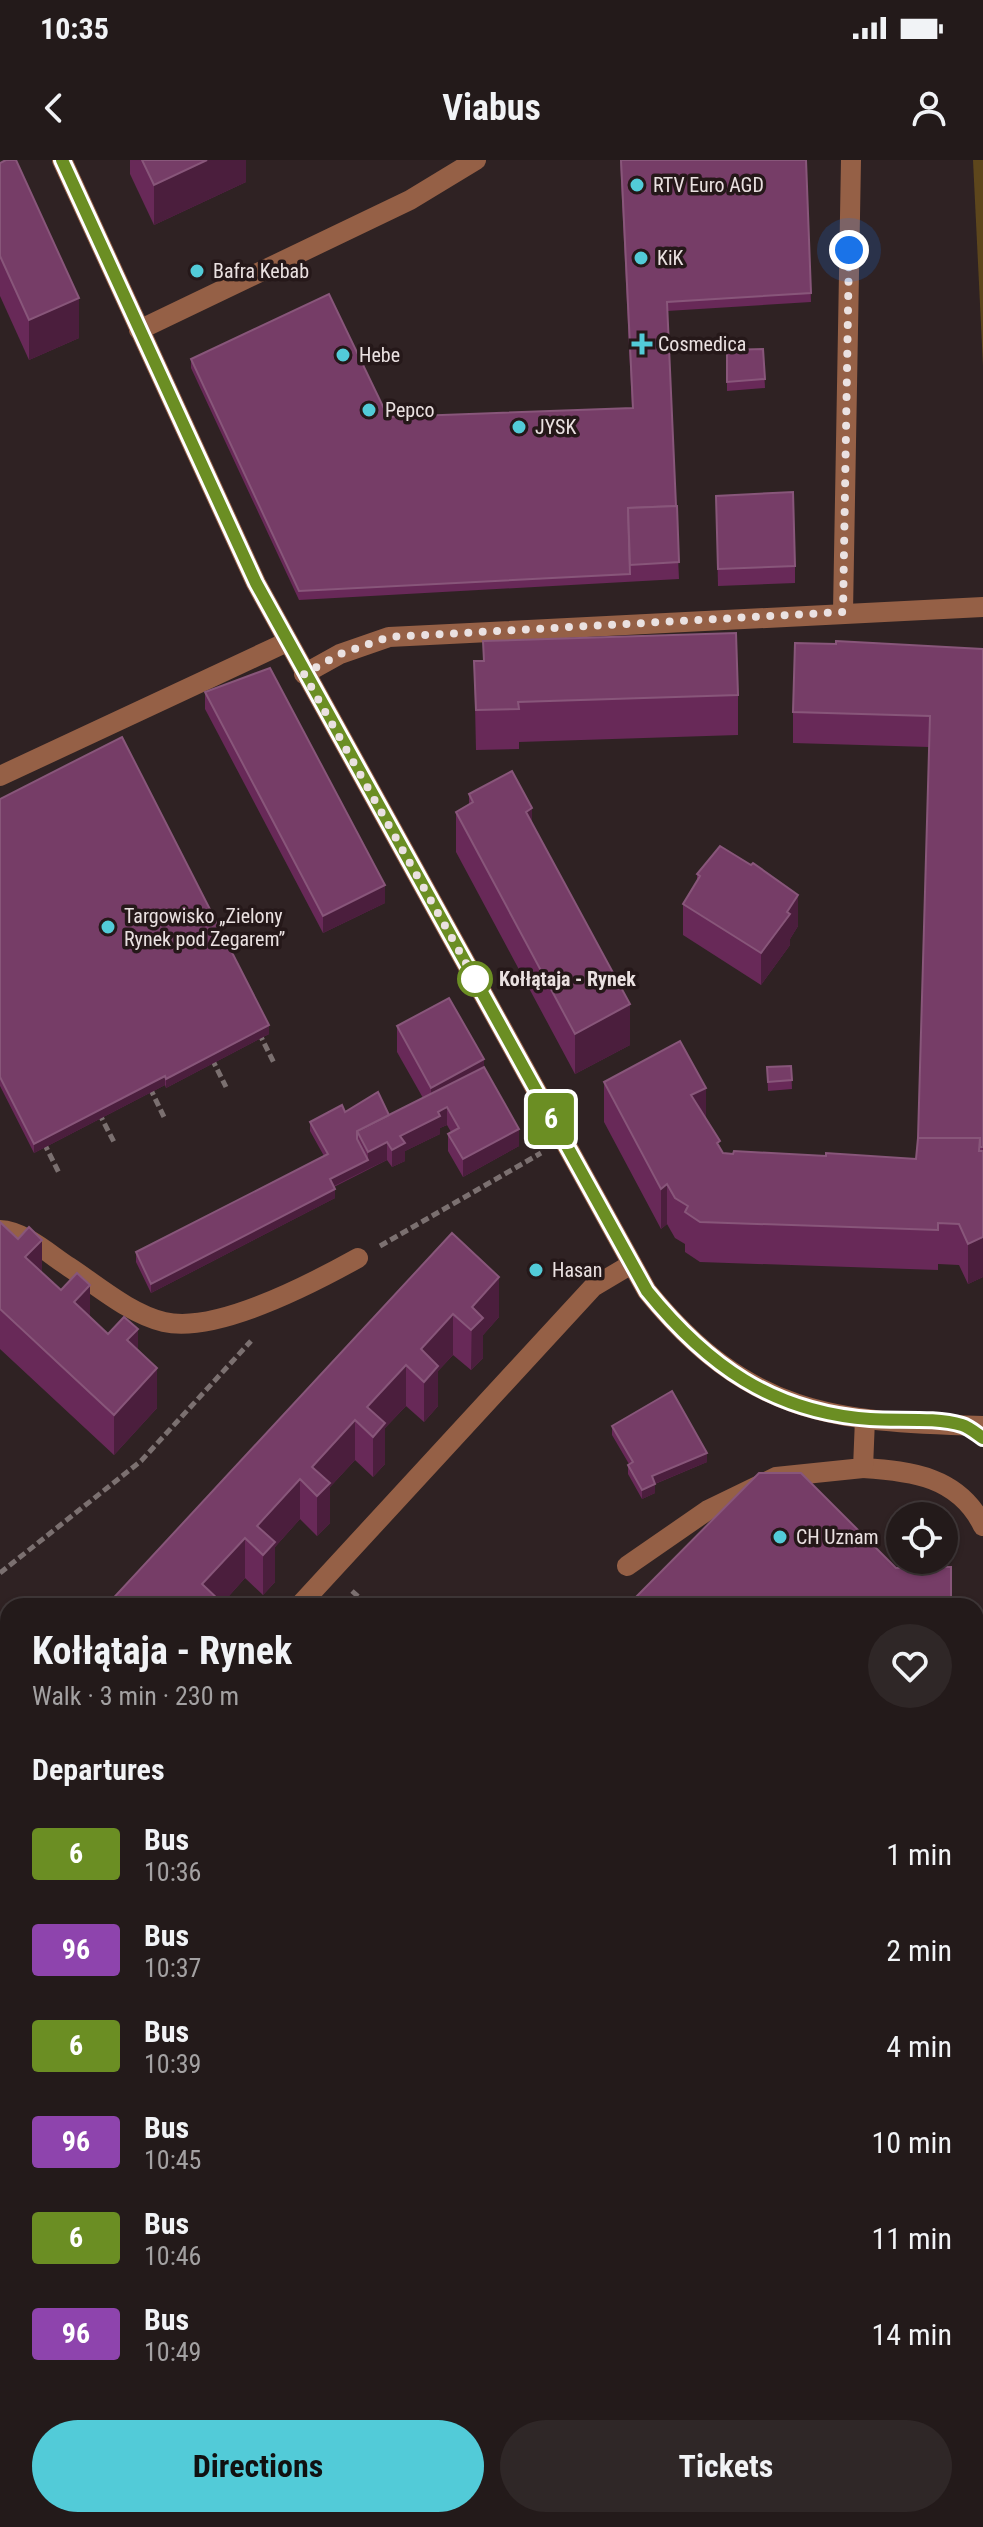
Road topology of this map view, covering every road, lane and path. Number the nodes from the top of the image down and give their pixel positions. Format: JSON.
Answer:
{"nodes":[{"id":1,"x":62,"y":160,"type":"edge"},
{"id":2,"x":476,"y":160,"type":"edge"},
{"id":3,"x":851,"y":160,"type":"edge"},
{"id":4,"x":139,"y":330,"type":"junction"},
{"id":5,"x":983,"y":607,"type":"edge"},
{"id":6,"x":843,"y":612,"type":"junction"},
{"id":7,"x":287,"y":642,"type":"junction"},
{"id":8,"x":304,"y":674,"type":"junction"},
{"id":9,"x":0,"y":776,"type":"edge"},
{"id":10,"x":253,"y":1021,"type":"edge"},
{"id":11,"x":205,"y":1045,"type":"edge"},
{"id":12,"x":274,"y":1063,"type":"dead end"},
{"id":13,"x":144,"y":1076,"type":"edge"},
{"id":14,"x":226,"y":1087,"type":"dead end"},
{"id":15,"x":93,"y":1102,"type":"edge"},
{"id":16,"x":165,"y":1119,"type":"dead end"},
{"id":17,"x":39,"y":1134,"type":"edge"},
{"id":18,"x":563,"y":1140,"type":"junction"},
{"id":19,"x":115,"y":1144,"type":"dead end"},
{"id":20,"x":59,"y":1173,"type":"dead end"},
{"id":21,"x":0,"y":1230,"type":"edge"},
{"id":22,"x":358,"y":1258,"type":"joint"},
{"id":23,"x":630,"y":1265,"type":"junction"},
{"id":24,"x":253,"y":1338,"type":"dead end"},
{"id":25,"x":865,"y":1419,"type":"junction"},
{"id":26,"x":973,"y":1426,"type":"edge"},
{"id":27,"x":983,"y":1438,"type":"edge"},
{"id":28,"x":863,"y":1468,"type":"junction"},
{"id":29,"x":983,"y":1526,"type":"edge"},
{"id":30,"x":627,"y":1566,"type":"dead end"},
{"id":31,"x":0,"y":1573,"type":"edge"},
{"id":32,"x":306,"y":1598,"type":"edge"}],
"edges":[{"from":1,"to":4,"type":"street"},
{"from":2,"to":4,"type":"street"},
{"from":3,"to":6,"type":"street"},
{"from":4,"to":7,"type":"street"},
{"from":5,"to":6,"type":"street"},
{"from":6,"to":8,"type":"street"},
{"from":7,"to":8,"type":"street"},
{"from":7,"to":9,"type":"street"},
{"from":8,"to":18,"type":"street"},
{"from":10,"to":12,"type":"path"},
{"from":11,"to":14,"type":"path"},
{"from":13,"to":16,"type":"path"},
{"from":15,"to":19,"type":"path"},
{"from":17,"to":20,"type":"path"},
{"from":18,"to":22,"type":"path"},
{"from":18,"to":23,"type":"street"},
{"from":21,"to":22,"type":"street"},
{"from":23,"to":25,"type":"street"},
{"from":23,"to":32,"type":"street"},
{"from":24,"to":31,"type":"path"},
{"from":25,"to":26,"type":"street"},
{"from":25,"to":28,"type":"street"},
{"from":26,"to":27,"type":"street"},
{"from":28,"to":29,"type":"street"},
{"from":28,"to":30,"type":"street"}]}
